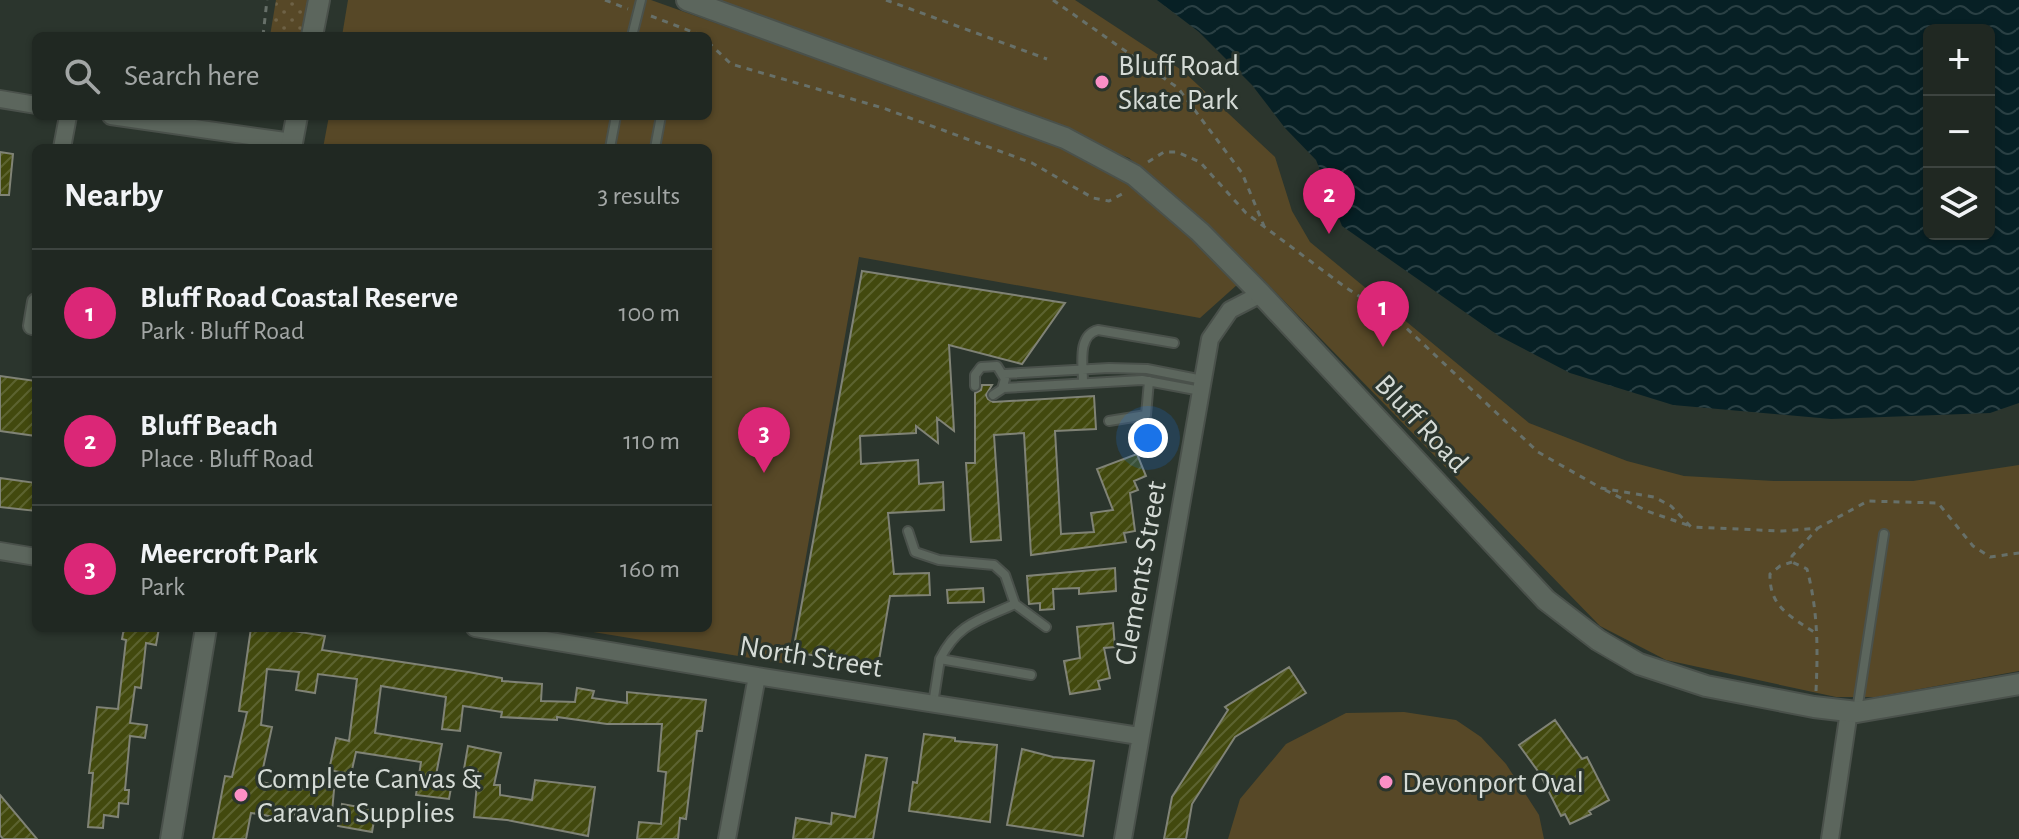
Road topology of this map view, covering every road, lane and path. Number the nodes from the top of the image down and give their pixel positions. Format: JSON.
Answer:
{"nodes":[{"id":1,"x":267,"y":0,"type":"edge"},
{"id":2,"x":319,"y":0,"type":"edge"},
{"id":3,"x":605,"y":0,"type":"edge"},
{"id":4,"x":641,"y":0,"type":"edge"},
{"id":5,"x":886,"y":0,"type":"edge"},
{"id":6,"x":1053,"y":0,"type":"edge"},
{"id":7,"x":693,"y":1,"type":"edge"},
{"id":8,"x":637,"y":12,"type":"junction"},
{"id":9,"x":263,"y":32,"type":"edge"},
{"id":10,"x":313,"y":32,"type":"edge"},
{"id":11,"x":633,"y":32,"type":"edge"},
{"id":12,"x":692,"y":32,"type":"edge"},
{"id":13,"x":712,"y":46,"type":"edge"},
{"id":14,"x":1047,"y":59,"type":"dead end"},
{"id":15,"x":0,"y":99,"type":"edge"},
{"id":16,"x":32,"y":104,"type":"edge"},
{"id":17,"x":67,"y":120,"type":"edge"},
{"id":18,"x":136,"y":120,"type":"edge"},
{"id":19,"x":296,"y":120,"type":"edge"},
{"id":20,"x":615,"y":120,"type":"edge"},
{"id":21,"x":660,"y":120,"type":"edge"},
{"id":22,"x":63,"y":144,"type":"edge"},
{"id":23,"x":285,"y":144,"type":"edge"},
{"id":24,"x":291,"y":144,"type":"edge"},
{"id":25,"x":611,"y":144,"type":"edge"},
{"id":26,"x":656,"y":144,"type":"edge"},
{"id":27,"x":1134,"y":175,"type":"junction"},
{"id":28,"x":1266,"y":228,"type":"junction"},
{"id":29,"x":1261,"y":294,"type":"junction"},
{"id":30,"x":1174,"y":343,"type":"dead end"},
{"id":31,"x":1083,"y":371,"type":"junction"},
{"id":32,"x":1004,"y":374,"type":"junction"},
{"id":33,"x":1149,"y":381,"type":"junction"},
{"id":34,"x":1083,"y":382,"type":"junction"},
{"id":35,"x":975,"y":386,"type":"dead end"},
{"id":36,"x":1202,"y":386,"type":"junction"},
{"id":37,"x":1003,"y":388,"type":"junction"},
{"id":38,"x":993,"y":395,"type":"dead end"},
{"id":39,"x":1109,"y":421,"type":"dead end"},
{"id":40,"x":1601,"y":488,"type":"junction"},
{"id":41,"x":1691,"y":527,"type":"junction"},
{"id":42,"x":1818,"y":528,"type":"junction"},
{"id":43,"x":908,"y":531,"type":"dead end"},
{"id":44,"x":1884,"y":534,"type":"dead end"},
{"id":45,"x":0,"y":551,"type":"edge"},
{"id":46,"x":2019,"y":553,"type":"edge"},
{"id":47,"x":32,"y":556,"type":"edge"},
{"id":48,"x":1792,"y":562,"type":"junction"},
{"id":49,"x":1015,"y":604,"type":"junction"},
{"id":50,"x":1046,"y":627,"type":"dead end"},
{"id":51,"x":205,"y":632,"type":"edge"},
{"id":52,"x":498,"y":632,"type":"edge"},
{"id":53,"x":1818,"y":635,"type":"junction"},
{"id":54,"x":940,"y":659,"type":"junction"},
{"id":55,"x":1031,"y":675,"type":"dead end"},
{"id":56,"x":757,"y":676,"type":"junction"},
{"id":57,"x":2019,"y":684,"type":"edge"},
{"id":58,"x":933,"y":704,"type":"junction"},
{"id":59,"x":1814,"y":707,"type":"junction"},
{"id":60,"x":1853,"y":712,"type":"junction"},
{"id":61,"x":1139,"y":736,"type":"junction"},
{"id":62,"x":171,"y":839,"type":"edge"},
{"id":63,"x":727,"y":839,"type":"edge"},
{"id":64,"x":1123,"y":839,"type":"edge"},
{"id":65,"x":1830,"y":839,"type":"edge"}],
"edges":[{"from":1,"to":9,"type":"path"},
{"from":2,"to":10,"type":"street"},
{"from":3,"to":8,"type":"path"},
{"from":4,"to":8,"type":"lane"},
{"from":5,"to":14,"type":"path"},
{"from":6,"to":28,"type":"path"},
{"from":7,"to":27,"type":"street","name":"Bluff Road"},
{"from":8,"to":11,"type":"lane"},
{"from":8,"to":12,"type":"path"},
{"from":13,"to":27,"type":"path"},
{"from":15,"to":16,"type":"street"},
{"from":17,"to":22,"type":"street"},
{"from":18,"to":23,"type":"street"},
{"from":19,"to":24,"type":"street"},
{"from":20,"to":25,"type":"lane"},
{"from":21,"to":26,"type":"lane"},
{"from":27,"to":28,"type":"path"},
{"from":27,"to":29,"type":"street","name":"Bluff Road"},
{"from":28,"to":40,"type":"path"},
{"from":29,"to":36,"type":"street","name":"Clements Street"},
{"from":29,"to":59,"type":"street","name":"Bluff Road"},
{"from":30,"to":31,"type":"lane"},
{"from":31,"to":32,"type":"lane"},
{"from":31,"to":34,"type":"lane"},
{"from":31,"to":36,"type":"lane"},
{"from":32,"to":35,"type":"lane"},
{"from":32,"to":37,"type":"lane"},
{"from":33,"to":34,"type":"lane"},
{"from":33,"to":36,"type":"lane"},
{"from":33,"to":39,"type":"lane"},
{"from":34,"to":37,"type":"lane"},
{"from":36,"to":61,"type":"street","name":"Clements Street"},
{"from":37,"to":38,"type":"lane"},
{"from":40,"to":41,"type":"path"},
{"from":40,"to":41,"type":"path"},
{"from":41,"to":42,"type":"path"},
{"from":42,"to":46,"type":"path"},
{"from":42,"to":48,"type":"path"},
{"from":43,"to":49,"type":"lane"},
{"from":44,"to":60,"type":"lane"},
{"from":45,"to":47,"type":"street"},
{"from":48,"to":53,"type":"path"},
{"from":48,"to":53,"type":"path"},
{"from":49,"to":50,"type":"lane"},
{"from":49,"to":54,"type":"lane"},
{"from":51,"to":62,"type":"street"},
{"from":52,"to":56,"type":"street","name":"North Street"},
{"from":53,"to":59,"type":"path"},
{"from":54,"to":55,"type":"lane"},
{"from":54,"to":58,"type":"lane"},
{"from":56,"to":58,"type":"street","name":"North Street"},
{"from":56,"to":63,"type":"street"},
{"from":57,"to":60,"type":"street","name":"Bluff Road"},
{"from":58,"to":61,"type":"street","name":"North Street"},
{"from":59,"to":60,"type":"street","name":"Bluff Road"},
{"from":60,"to":65,"type":"street"},
{"from":61,"to":64,"type":"street","name":"Clements Street"}]}
